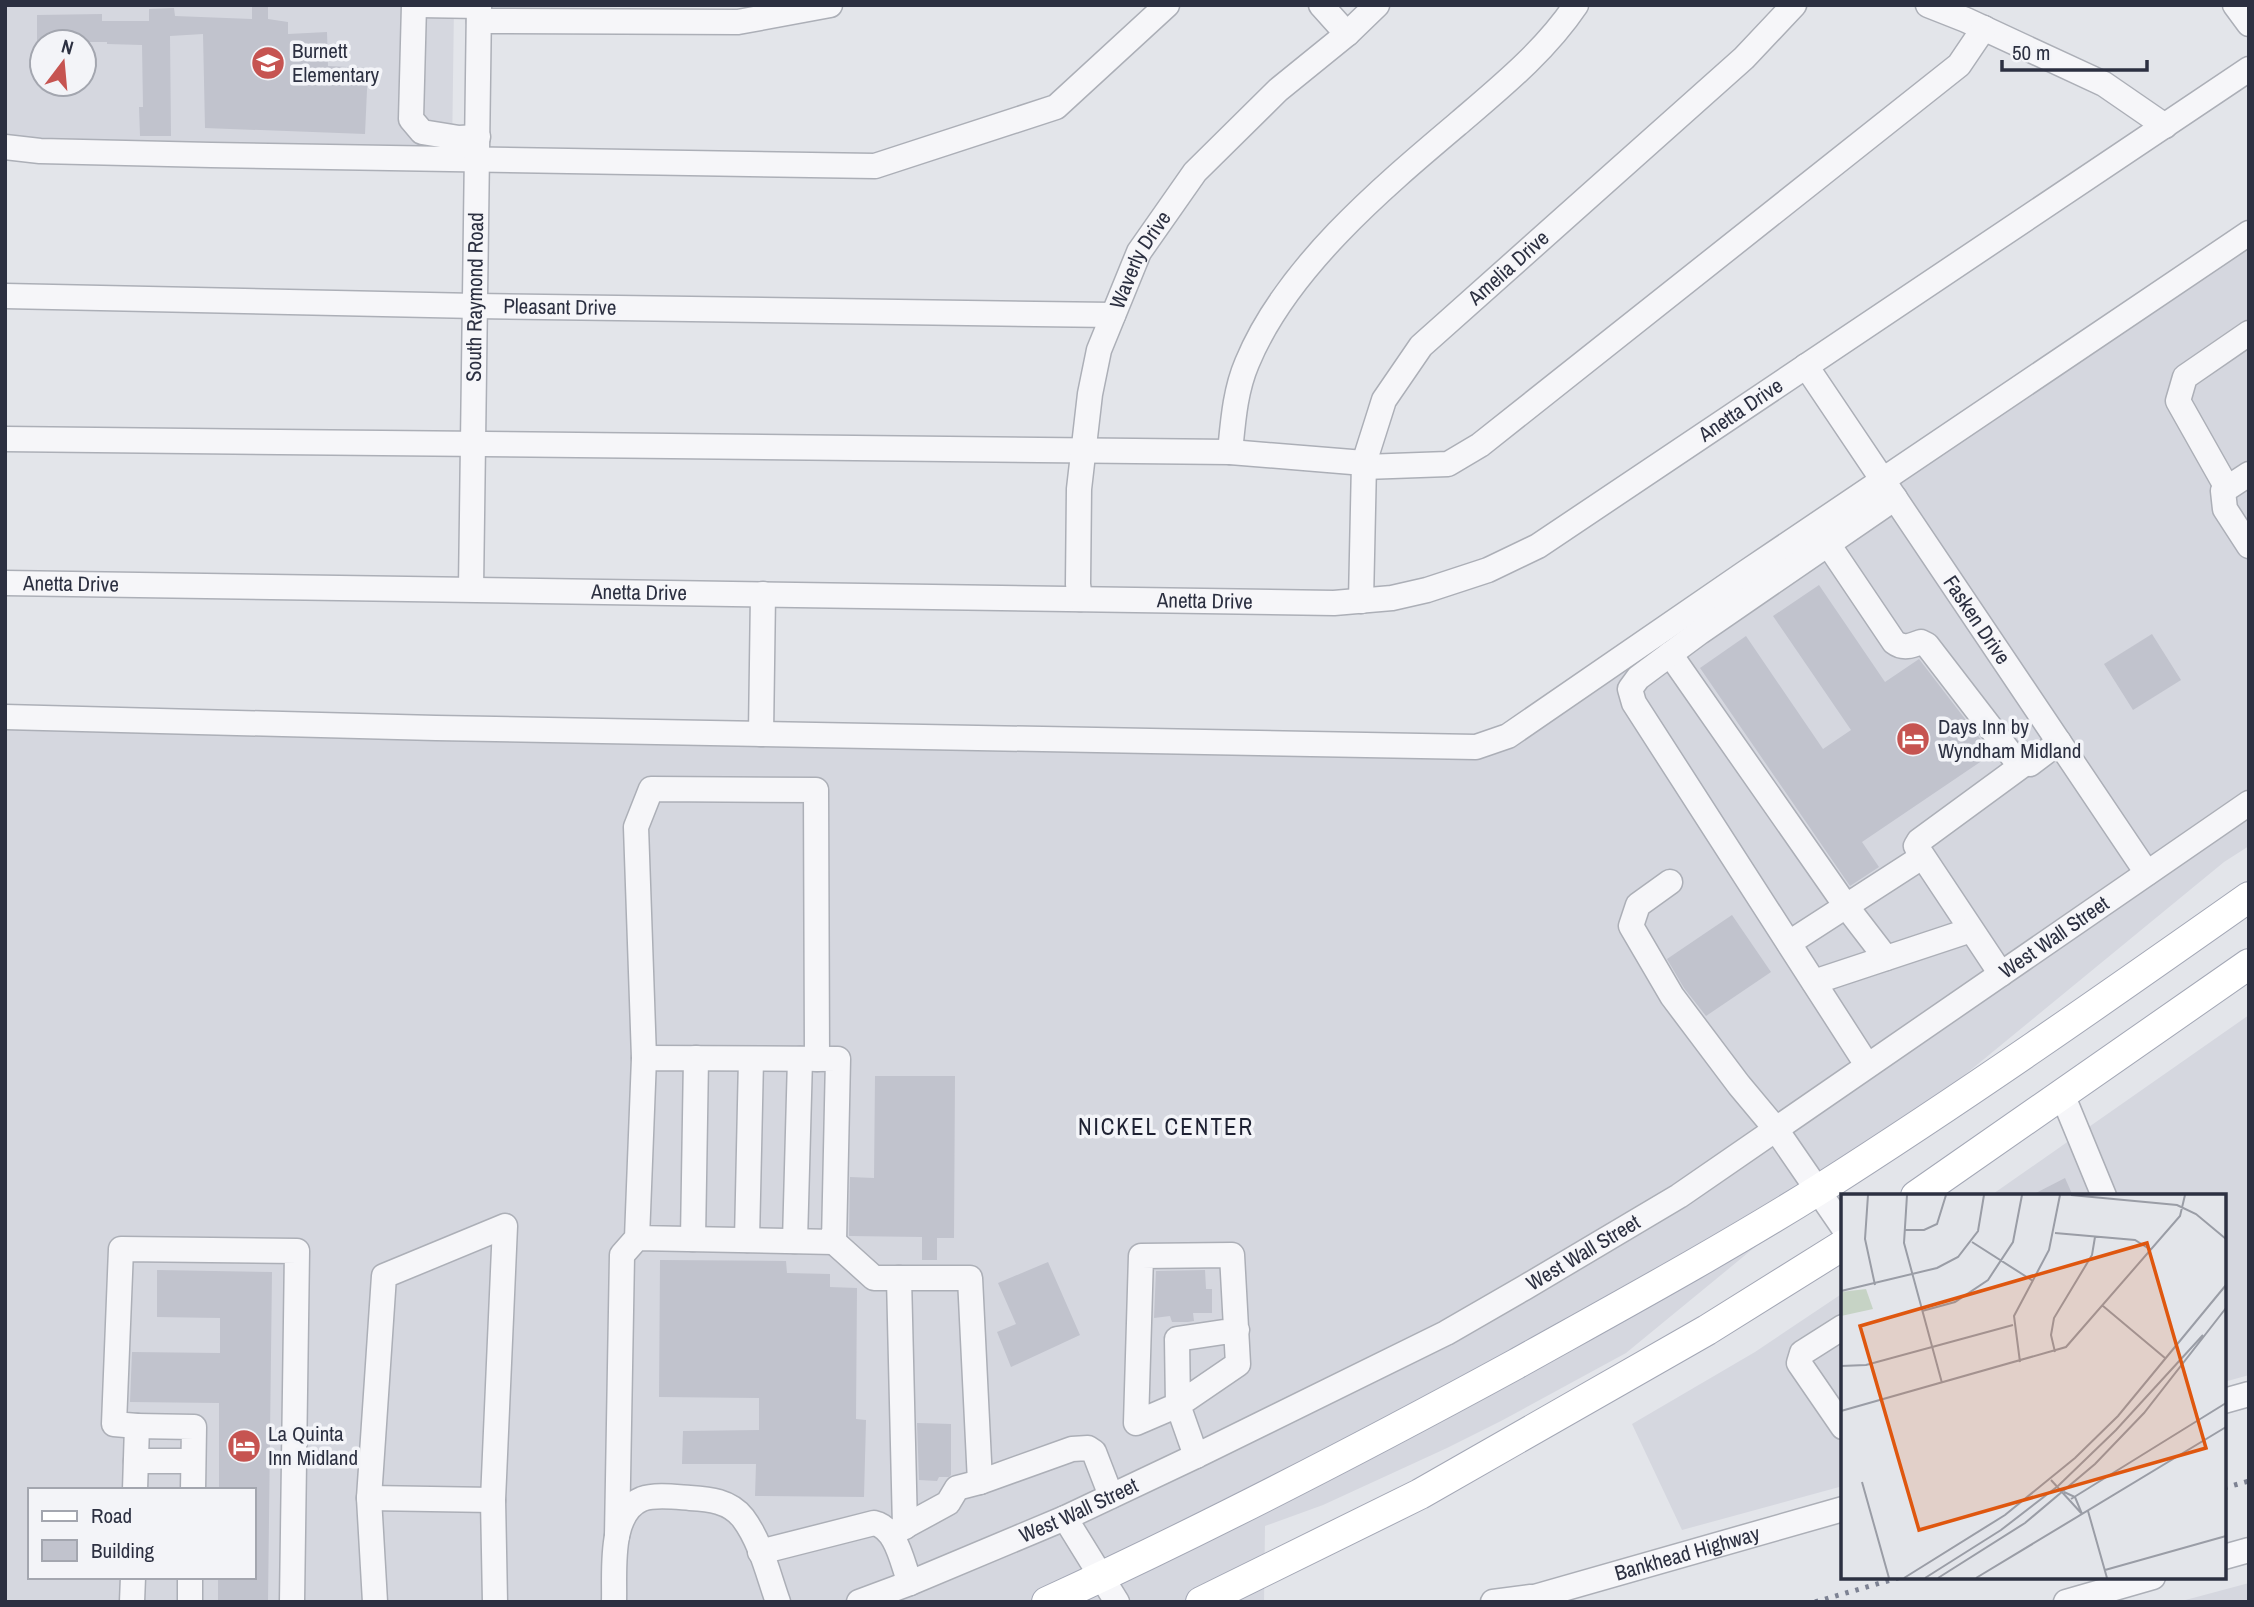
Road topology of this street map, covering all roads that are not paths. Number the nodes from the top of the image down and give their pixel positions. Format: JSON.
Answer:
{"nodes":[{"id":1,"x":414,"y":5,"type":"edge"},
{"id":2,"x":420,"y":5,"type":"edge"},
{"id":3,"x":830,"y":5,"type":"edge"},
{"id":4,"x":1167,"y":5,"type":"edge"},
{"id":5,"x":1321,"y":5,"type":"edge"},
{"id":6,"x":1377,"y":5,"type":"edge"},
{"id":7,"x":1576,"y":5,"type":"edge"},
{"id":8,"x":1794,"y":5,"type":"edge"},
{"id":9,"x":1928,"y":5,"type":"edge"},
{"id":10,"x":2235,"y":5,"type":"edge"},
{"id":11,"x":479,"y":11,"type":"edge"},
{"id":12,"x":2249,"y":24,"type":"edge"},
{"id":13,"x":1984,"y":29,"type":"junction"},
{"id":14,"x":1347,"y":34,"type":"junction"},
{"id":15,"x":2249,"y":69,"type":"edge"},
{"id":16,"x":2165,"y":126,"type":"junction"},
{"id":17,"x":5,"y":147,"type":"edge"},
{"id":18,"x":478,"y":149,"type":"junction"},
{"id":19,"x":2249,"y":233,"type":"edge"},
{"id":20,"x":5,"y":296,"type":"edge"},
{"id":21,"x":476,"y":306,"type":"junction"},
{"id":22,"x":1113,"y":315,"type":"junction"},
{"id":23,"x":2249,"y":334,"type":"edge"},
{"id":24,"x":1806,"y":366,"type":"junction"},
{"id":25,"x":5,"y":439,"type":"edge"},
{"id":26,"x":474,"y":445,"type":"junction"},
{"id":27,"x":1083,"y":450,"type":"junction"},
{"id":28,"x":1230,"y":452,"type":"junction"},
{"id":29,"x":1364,"y":465,"type":"junction"},
{"id":30,"x":2249,"y":474,"type":"edge"},
{"id":31,"x":2227,"y":488,"type":"junction"},
{"id":32,"x":1889,"y":490,"type":"junction"},
{"id":33,"x":1828,"y":544,"type":"junction"},
{"id":34,"x":2249,"y":546,"type":"edge"},
{"id":35,"x":5,"y":583,"type":"edge"},
{"id":36,"x":471,"y":589,"type":"junction"},
{"id":37,"x":763,"y":594,"type":"junction"},
{"id":38,"x":1080,"y":599,"type":"junction"},
{"id":39,"x":1361,"y":601,"type":"junction"},
{"id":40,"x":1670,"y":654,"type":"junction"},
{"id":41,"x":5,"y":717,"type":"edge"},
{"id":42,"x":761,"y":734,"type":"junction"},
{"id":43,"x":2059,"y":742,"type":"junction"},
{"id":44,"x":2024,"y":764,"type":"junction"},
{"id":45,"x":2249,"y":803,"type":"edge"},
{"id":46,"x":1922,"y":857,"type":"junction"},
{"id":47,"x":2147,"y":873,"type":"junction"},
{"id":48,"x":1670,"y":882,"type":"dead end"},
{"id":49,"x":2249,"y":897,"type":"edge"},
{"id":50,"x":1846,"y":906,"type":"junction"},
{"id":51,"x":1971,"y":930,"type":"junction"},
{"id":52,"x":1789,"y":943,"type":"junction"},
{"id":53,"x":1886,"y":958,"type":"junction"},
{"id":54,"x":2249,"y":964,"type":"edge"},
{"id":55,"x":2001,"y":974,"type":"junction"},
{"id":56,"x":1814,"y":982,"type":"junction"},
{"id":57,"x":644,"y":1058,"type":"junction"},
{"id":58,"x":696,"y":1058,"type":"junction"},
{"id":59,"x":751,"y":1059,"type":"junction"},
{"id":60,"x":808,"y":1059,"type":"junction"},
{"id":61,"x":1867,"y":1065,"type":"junction"},
{"id":62,"x":2062,"y":1094,"type":"junction"},
{"id":63,"x":1775,"y":1128,"type":"junction"},
{"id":64,"x":1817,"y":1190,"type":"junction"},
{"id":65,"x":1919,"y":1194,"type":"edge"},
{"id":66,"x":2103,"y":1194,"type":"edge"},
{"id":67,"x":1841,"y":1224,"type":"edge"},
{"id":68,"x":637,"y":1238,"type":"junction"},
{"id":69,"x":693,"y":1239,"type":"junction"},
{"id":70,"x":747,"y":1240,"type":"junction"},
{"id":71,"x":795,"y":1241,"type":"junction"},
{"id":72,"x":834,"y":1242,"type":"junction"},
{"id":73,"x":1841,"y":1246,"type":"edge"},
{"id":74,"x":899,"y":1278,"type":"junction"},
{"id":75,"x":1841,"y":1328,"type":"edge"},
{"id":76,"x":1237,"y":1330,"type":"junction"},
{"id":77,"x":1177,"y":1339,"type":"junction"},
{"id":78,"x":1139,"y":1340,"type":"junction"},
{"id":79,"x":2249,"y":1394,"type":"edge"},
{"id":80,"x":2226,"y":1400,"type":"edge"},
{"id":81,"x":1178,"y":1405,"type":"junction"},
{"id":82,"x":1841,"y":1424,"type":"edge"},
{"id":83,"x":137,"y":1426,"type":"junction"},
{"id":84,"x":1196,"y":1456,"type":"junction"},
{"id":85,"x":136,"y":1461,"type":"junction"},
{"id":86,"x":193,"y":1461,"type":"junction"},
{"id":87,"x":980,"y":1482,"type":"junction"},
{"id":88,"x":135,"y":1488,"type":"edge"},
{"id":89,"x":193,"y":1488,"type":"edge"},
{"id":90,"x":1111,"y":1496,"type":"junction"},
{"id":91,"x":369,"y":1498,"type":"junction"},
{"id":92,"x":493,"y":1500,"type":"junction"},
{"id":93,"x":1841,"y":1510,"type":"edge"},
{"id":94,"x":1065,"y":1518,"type":"junction"},
{"id":95,"x":898,"y":1530,"type":"junction"},
{"id":96,"x":617,"y":1536,"type":"junction"},
{"id":97,"x":2249,"y":1550,"type":"edge"},
{"id":98,"x":760,"y":1552,"type":"junction"},
{"id":99,"x":2226,"y":1556,"type":"edge"},
{"id":100,"x":133,"y":1579,"type":"edge"},
{"id":101,"x":190,"y":1579,"type":"edge"},
{"id":102,"x":2146,"y":1579,"type":"edge"},
{"id":103,"x":910,"y":1583,"type":"junction"},
{"id":104,"x":1109,"y":1589,"type":"edge"},
{"id":105,"x":1525,"y":1599,"type":"edge"},
{"id":106,"x":132,"y":1602,"type":"edge"},
{"id":107,"x":190,"y":1602,"type":"edge"},
{"id":108,"x":292,"y":1602,"type":"edge"},
{"id":109,"x":375,"y":1602,"type":"edge"},
{"id":110,"x":495,"y":1602,"type":"edge"},
{"id":111,"x":614,"y":1602,"type":"edge"},
{"id":112,"x":778,"y":1602,"type":"edge"},
{"id":113,"x":859,"y":1602,"type":"edge"},
{"id":114,"x":1047,"y":1602,"type":"edge"},
{"id":115,"x":1200,"y":1602,"type":"edge"},
{"id":116,"x":1493,"y":1602,"type":"edge"},
{"id":117,"x":2066,"y":1602,"type":"edge"}],
"edges":[{"from":1,"to":18,"type":"street"},
{"from":2,"to":11,"type":"street"},
{"from":3,"to":11,"type":"street"},
{"from":4,"to":18,"type":"street"},
{"from":5,"to":14,"type":"street"},
{"from":6,"to":14,"type":"street","name":"Waverly Drive"},
{"from":7,"to":28,"type":"street"},
{"from":8,"to":29,"type":"street","name":"Amelia Drive"},
{"from":9,"to":13,"type":"street"},
{"from":10,"to":12,"type":"street"},
{"from":11,"to":18,"type":"street","name":"South Raymond Road"},
{"from":13,"to":16,"type":"street"},
{"from":13,"to":29,"type":"street"},
{"from":14,"to":22,"type":"street","name":"Waverly Drive"},
{"from":15,"to":16,"type":"street","name":"Anetta Drive"},
{"from":16,"to":24,"type":"street","name":"Anetta Drive"},
{"from":17,"to":18,"type":"street"},
{"from":18,"to":21,"type":"street","name":"South Raymond Road"},
{"from":19,"to":32,"type":"street"},
{"from":20,"to":21,"type":"street","name":"Pleasant Drive"},
{"from":21,"to":22,"type":"street","name":"Pleasant Drive"},
{"from":21,"to":26,"type":"street","name":"South Raymond Road"},
{"from":22,"to":27,"type":"street","name":"Waverly Drive"},
{"from":23,"to":31,"type":"street"},
{"from":24,"to":32,"type":"street","name":"Fasken Drive"},
{"from":24,"to":39,"type":"street","name":"Anetta Drive"},
{"from":25,"to":26,"type":"street"},
{"from":26,"to":27,"type":"street"},
{"from":26,"to":36,"type":"street","name":"South Raymond Road"},
{"from":27,"to":28,"type":"street"},
{"from":27,"to":38,"type":"street","name":"Waverly Drive"},
{"from":28,"to":29,"type":"street"},
{"from":29,"to":39,"type":"street","name":"Amelia Drive"},
{"from":30,"to":31,"type":"street"},
{"from":31,"to":34,"type":"street"},
{"from":32,"to":33,"type":"street"},
{"from":32,"to":42,"type":"street"},
{"from":32,"to":43,"type":"street","name":"Fasken Drive"},
{"from":33,"to":40,"type":"street"},
{"from":33,"to":44,"type":"street"},
{"from":35,"to":36,"type":"street","name":"Anetta Drive"},
{"from":36,"to":37,"type":"street","name":"Anetta Drive"},
{"from":37,"to":38,"type":"street","name":"Anetta Drive"},
{"from":37,"to":42,"type":"street"},
{"from":38,"to":39,"type":"street","name":"Anetta Drive"},
{"from":40,"to":50,"type":"street"},
{"from":40,"to":52,"type":"street"},
{"from":41,"to":42,"type":"street"},
{"from":43,"to":44,"type":"street"},
{"from":43,"to":47,"type":"street","name":"Fasken Drive"},
{"from":44,"to":46,"type":"street"},
{"from":45,"to":47,"type":"street","name":"West Wall Street"},
{"from":46,"to":50,"type":"street"},
{"from":46,"to":51,"type":"street"},
{"from":47,"to":55,"type":"street","name":"West Wall Street"},
{"from":48,"to":63,"type":"street"},
{"from":49,"to":64,"type":"main road"},
{"from":50,"to":52,"type":"street"},
{"from":50,"to":53,"type":"street"},
{"from":51,"to":53,"type":"street"},
{"from":51,"to":55,"type":"street"},
{"from":52,"to":56,"type":"street"},
{"from":53,"to":56,"type":"street"},
{"from":54,"to":62,"type":"main road"},
{"from":55,"to":61,"type":"street","name":"West Wall Street"},
{"from":56,"to":61,"type":"street"},
{"from":57,"to":58,"type":"street"},
{"from":57,"to":60,"type":"street"},
{"from":57,"to":68,"type":"street"},
{"from":58,"to":59,"type":"street"},
{"from":58,"to":69,"type":"street"},
{"from":59,"to":60,"type":"street"},
{"from":59,"to":70,"type":"street"},
{"from":60,"to":71,"type":"street"},
{"from":60,"to":72,"type":"street"},
{"from":61,"to":63,"type":"street","name":"West Wall Street"},
{"from":62,"to":65,"type":"main road"},
{"from":62,"to":66,"type":"street"},
{"from":63,"to":64,"type":"street"},
{"from":63,"to":84,"type":"street","name":"West Wall Street"},
{"from":64,"to":67,"type":"street"},
{"from":64,"to":104,"type":"main road"},
{"from":68,"to":69,"type":"street"},
{"from":68,"to":96,"type":"street"},
{"from":69,"to":70,"type":"street"},
{"from":70,"to":71,"type":"street"},
{"from":71,"to":72,"type":"street"},
{"from":72,"to":74,"type":"street"},
{"from":73,"to":115,"type":"main road"},
{"from":74,"to":87,"type":"street"},
{"from":74,"to":95,"type":"street"},
{"from":75,"to":82,"type":"street"},
{"from":76,"to":77,"type":"street"},
{"from":76,"to":78,"type":"street"},
{"from":76,"to":81,"type":"street"},
{"from":77,"to":78,"type":"street"},
{"from":77,"to":81,"type":"street"},
{"from":78,"to":81,"type":"street"},
{"from":79,"to":80,"type":"street"},
{"from":81,"to":84,"type":"street"},
{"from":83,"to":85,"type":"street"},
{"from":83,"to":86,"type":"street"},
{"from":83,"to":108,"type":"street"},
{"from":84,"to":90,"type":"street","name":"West Wall Street"},
{"from":85,"to":86,"type":"street"},
{"from":85,"to":88,"type":"street"},
{"from":86,"to":89,"type":"street"},
{"from":87,"to":90,"type":"street"},
{"from":87,"to":95,"type":"street"},
{"from":90,"to":94,"type":"street","name":"West Wall Street"},
{"from":91,"to":92,"type":"street"},
{"from":91,"to":92,"type":"street"},
{"from":91,"to":109,"type":"street"},
{"from":92,"to":110,"type":"street"},
{"from":93,"to":105,"type":"street","name":"Bankhead Highway"},
{"from":94,"to":103,"type":"street","name":"West Wall Street"},
{"from":94,"to":104,"type":"street"},
{"from":95,"to":98,"type":"street"},
{"from":95,"to":103,"type":"street"},
{"from":96,"to":98,"type":"street"},
{"from":96,"to":111,"type":"street"},
{"from":97,"to":99,"type":"street"},
{"from":98,"to":112,"type":"street"},
{"from":100,"to":106,"type":"street"},
{"from":101,"to":107,"type":"street"},
{"from":102,"to":117,"type":"street"},
{"from":103,"to":113,"type":"street","name":"West Wall Street"},
{"from":104,"to":114,"type":"main road"},
{"from":105,"to":116,"type":"street","name":"Bankhead Highway"}]}
